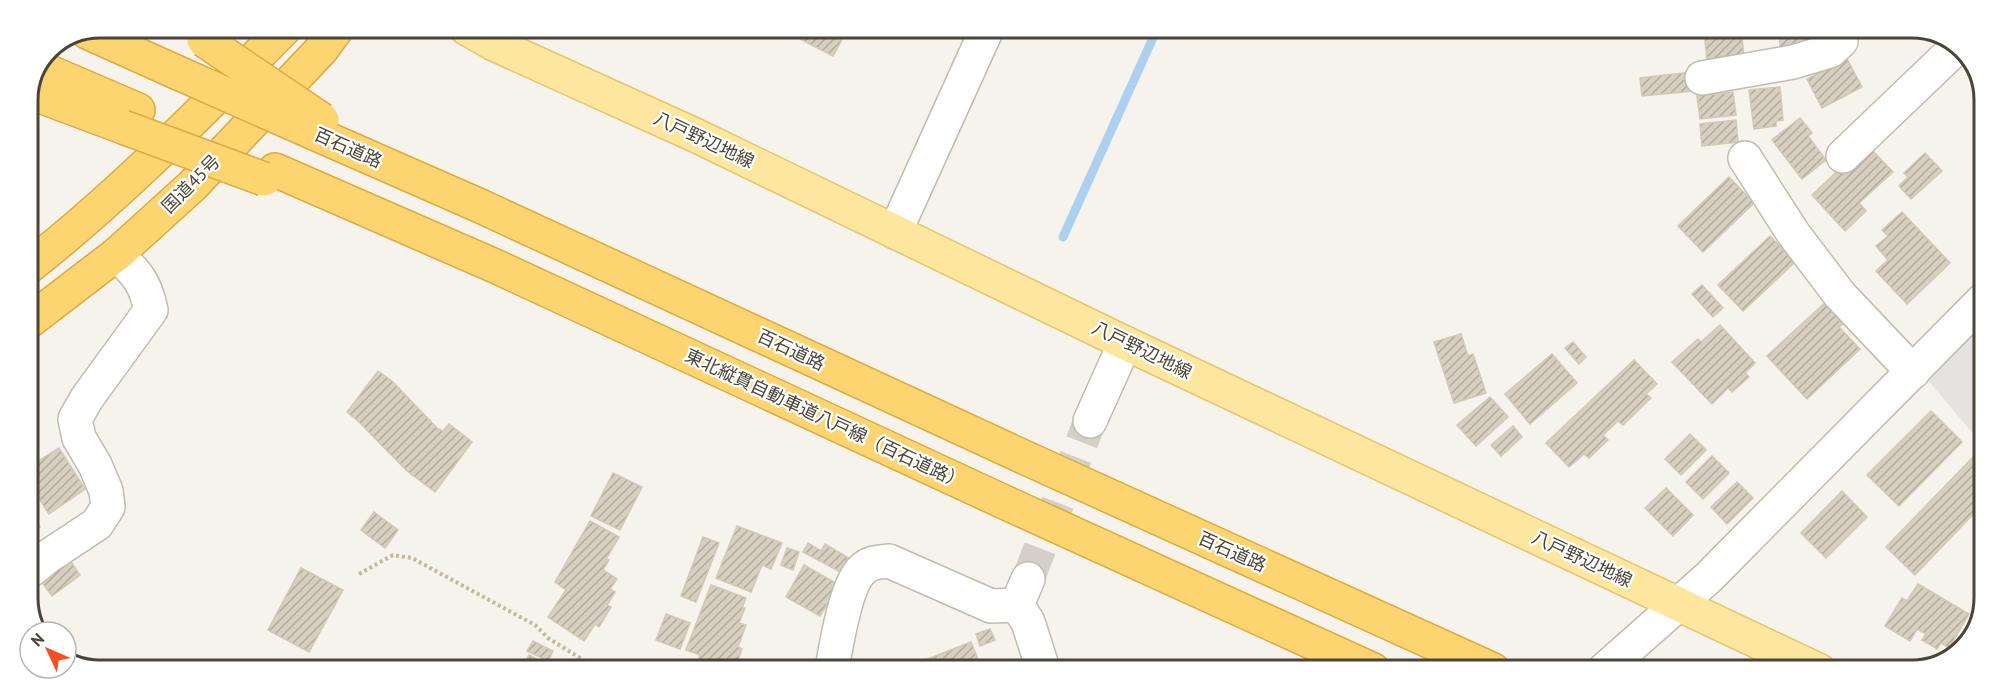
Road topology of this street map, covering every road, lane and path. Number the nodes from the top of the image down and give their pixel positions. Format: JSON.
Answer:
{"nodes":[{"id":1,"x":100,"y":38,"type":"edge"},
{"id":2,"x":201,"y":38,"type":"edge"},
{"id":3,"x":275,"y":38,"type":"edge"},
{"id":4,"x":330,"y":38,"type":"edge"},
{"id":5,"x":483,"y":38,"type":"edge"},
{"id":6,"x":983,"y":38,"type":"edge"},
{"id":7,"x":1840,"y":38,"type":"edge"},
{"id":8,"x":1952,"y":52,"type":"edge"},
{"id":9,"x":45,"y":71,"type":"edge"},
{"id":10,"x":1702,"y":78,"type":"dead end"},
{"id":11,"x":38,"y":94,"type":"edge"},
{"id":12,"x":130,"y":118,"type":"junction"},
{"id":13,"x":319,"y":127,"type":"junction"},
{"id":14,"x":1843,"y":156,"type":"dead end"},
{"id":15,"x":1745,"y":158,"type":"dead end"},
{"id":16,"x":895,"y":232,"type":"junction"},
{"id":17,"x":117,"y":254,"type":"junction"},
{"id":18,"x":38,"y":259,"type":"edge"},
{"id":19,"x":1974,"y":309,"type":"edge"},
{"id":20,"x":38,"y":315,"type":"edge"},
{"id":21,"x":1125,"y":343,"type":"junction"},
{"id":22,"x":1913,"y":372,"type":"junction"},
{"id":23,"x":1090,"y":421,"type":"tunnel mouth"},
{"id":24,"x":38,"y":564,"type":"edge"},
{"id":25,"x":359,"y":574,"type":"dead end"},
{"id":26,"x":1677,"y":603,"type":"junction"},
{"id":27,"x":583,"y":660,"type":"edge"},
{"id":28,"x":834,"y":660,"type":"edge"},
{"id":29,"x":1040,"y":660,"type":"edge"},
{"id":30,"x":1351,"y":660,"type":"edge"},
{"id":31,"x":1470,"y":660,"type":"edge"},
{"id":32,"x":1615,"y":660,"type":"edge"},
{"id":33,"x":1797,"y":660,"type":"edge"}],
"edges":[{"from":1,"to":13,"type":"highway","name":"百石道路","bridge":true},
{"from":2,"to":13,"type":"highway","bridge":true},
{"from":3,"to":18,"type":"highway"},
{"from":4,"to":17,"type":"highway","name":"国道45号"},
{"from":5,"to":16,"type":"main road","name":"八戸野辺地線"},
{"from":6,"to":16,"type":"street"},
{"from":7,"to":10,"type":"street"},
{"from":8,"to":14,"type":"street"},
{"from":9,"to":12,"type":"highway"},
{"from":11,"to":12,"type":"highway"},
{"from":12,"to":30,"type":"highway","name":"東北縦貫自動車道八戸線（百石道路）","bridge":true},
{"from":13,"to":31,"type":"highway","name":"百石道路"},
{"from":15,"to":22,"type":"street"},
{"from":16,"to":21,"type":"main road","name":"八戸野辺地線"},
{"from":17,"to":20,"type":"highway","name":"国道45号"},
{"from":17,"to":24,"type":"street"},
{"from":19,"to":22,"type":"street"},
{"from":21,"to":23,"type":"street"},
{"from":21,"to":26,"type":"main road","name":"八戸野辺地線"},
{"from":22,"to":26,"type":"street"},
{"from":25,"to":27,"type":"path"},
{"from":26,"to":32,"type":"street"},
{"from":26,"to":33,"type":"main road","name":"八戸野辺地線"},
{"from":28,"to":29,"type":"street"}]}
